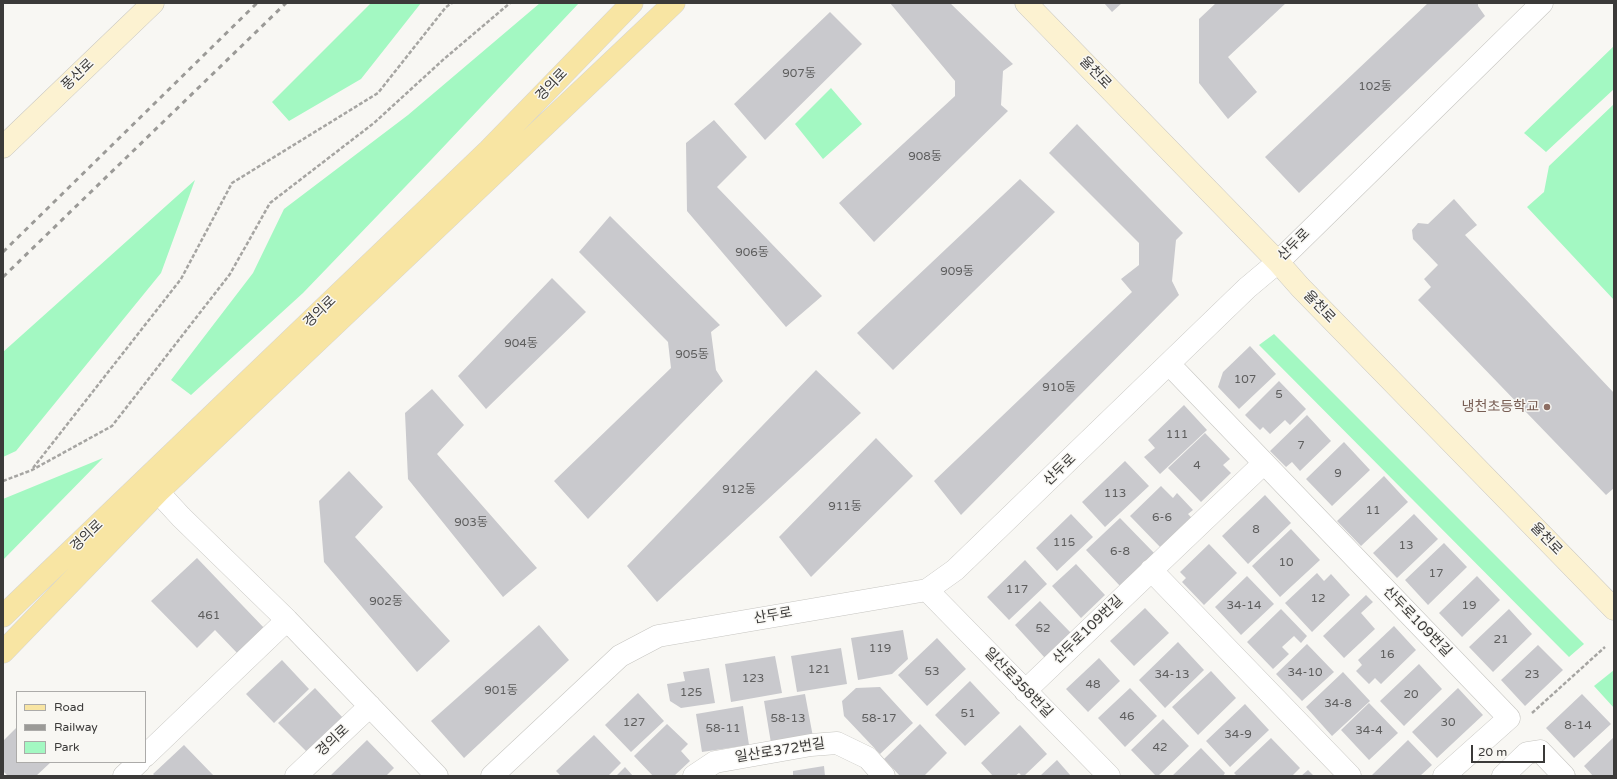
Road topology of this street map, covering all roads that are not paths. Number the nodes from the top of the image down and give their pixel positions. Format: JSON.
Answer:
{"nodes":[{"id":1,"x":153,"y":3,"type":"edge"},
{"id":2,"x":632,"y":3,"type":"edge"},
{"id":3,"x":674,"y":3,"type":"edge"},
{"id":4,"x":1026,"y":3,"type":"edge"},
{"id":5,"x":1542,"y":3,"type":"edge"},
{"id":6,"x":3,"y":147,"type":"edge"},
{"id":7,"x":1278,"y":262,"type":"junction"},
{"id":8,"x":1169,"y":364,"type":"junction"},
{"id":9,"x":1263,"y":464,"type":"junction"},
{"id":10,"x":158,"y":492,"type":"junction"},
{"id":11,"x":1151,"y":570,"type":"junction"},
{"id":12,"x":927,"y":590,"type":"junction"},
{"id":13,"x":1614,"y":609,"type":"edge"},
{"id":14,"x":3,"y":616,"type":"edge"},
{"id":15,"x":287,"y":620,"type":"junction"},
{"id":16,"x":3,"y":652,"type":"edge"},
{"id":17,"x":1025,"y":690,"type":"junction"},
{"id":18,"x":370,"y":706,"type":"junction"},
{"id":19,"x":146,"y":755,"type":"edge"},
{"id":20,"x":138,"y":763,"type":"edge"},
{"id":21,"x":124,"y":776,"type":"edge"},
{"id":22,"x":296,"y":776,"type":"edge"},
{"id":23,"x":437,"y":776,"type":"edge"},
{"id":24,"x":492,"y":776,"type":"edge"},
{"id":25,"x":694,"y":776,"type":"edge"},
{"id":26,"x":884,"y":776,"type":"edge"},
{"id":27,"x":1109,"y":776,"type":"edge"},
{"id":28,"x":1350,"y":776,"type":"edge"},
{"id":29,"x":1444,"y":776,"type":"edge"},
{"id":30,"x":1503,"y":776,"type":"edge"},
{"id":31,"x":1564,"y":776,"type":"edge"}],
"edges":[{"from":1,"to":6,"type":"main road","name":"풍산로"},
{"from":2,"to":14,"type":"main road","name":"경의로"},
{"from":3,"to":10,"type":"main road","name":"경의로"},
{"from":4,"to":7,"type":"main road","name":"율천로"},
{"from":5,"to":7,"type":"street","name":"산두로"},
{"from":7,"to":8,"type":"street","name":"산두로"},
{"from":7,"to":13,"type":"main road","name":"율천로"},
{"from":8,"to":9,"type":"street","name":"산두로109번길"},
{"from":8,"to":12,"type":"street","name":"산두로"},
{"from":9,"to":11,"type":"street","name":"산두로109번길"},
{"from":9,"to":29,"type":"street","name":"산두로109번길"},
{"from":10,"to":15,"type":"street"},
{"from":10,"to":16,"type":"main road","name":"경의로"},
{"from":11,"to":17,"type":"street","name":"산두로109번길"},
{"from":11,"to":28,"type":"street"},
{"from":12,"to":17,"type":"street","name":"일산로358번길"},
{"from":12,"to":24,"type":"street","name":"산두로"},
{"from":15,"to":18,"type":"street"},
{"from":15,"to":19,"type":"street"},
{"from":17,"to":27,"type":"street","name":"일산로358번길"},
{"from":18,"to":22,"type":"street","name":"경의로"},
{"from":18,"to":23,"type":"street"},
{"from":20,"to":21,"type":"street"},
{"from":25,"to":26,"type":"street","name":"일산로372번길"},
{"from":30,"to":31,"type":"street"}]}
